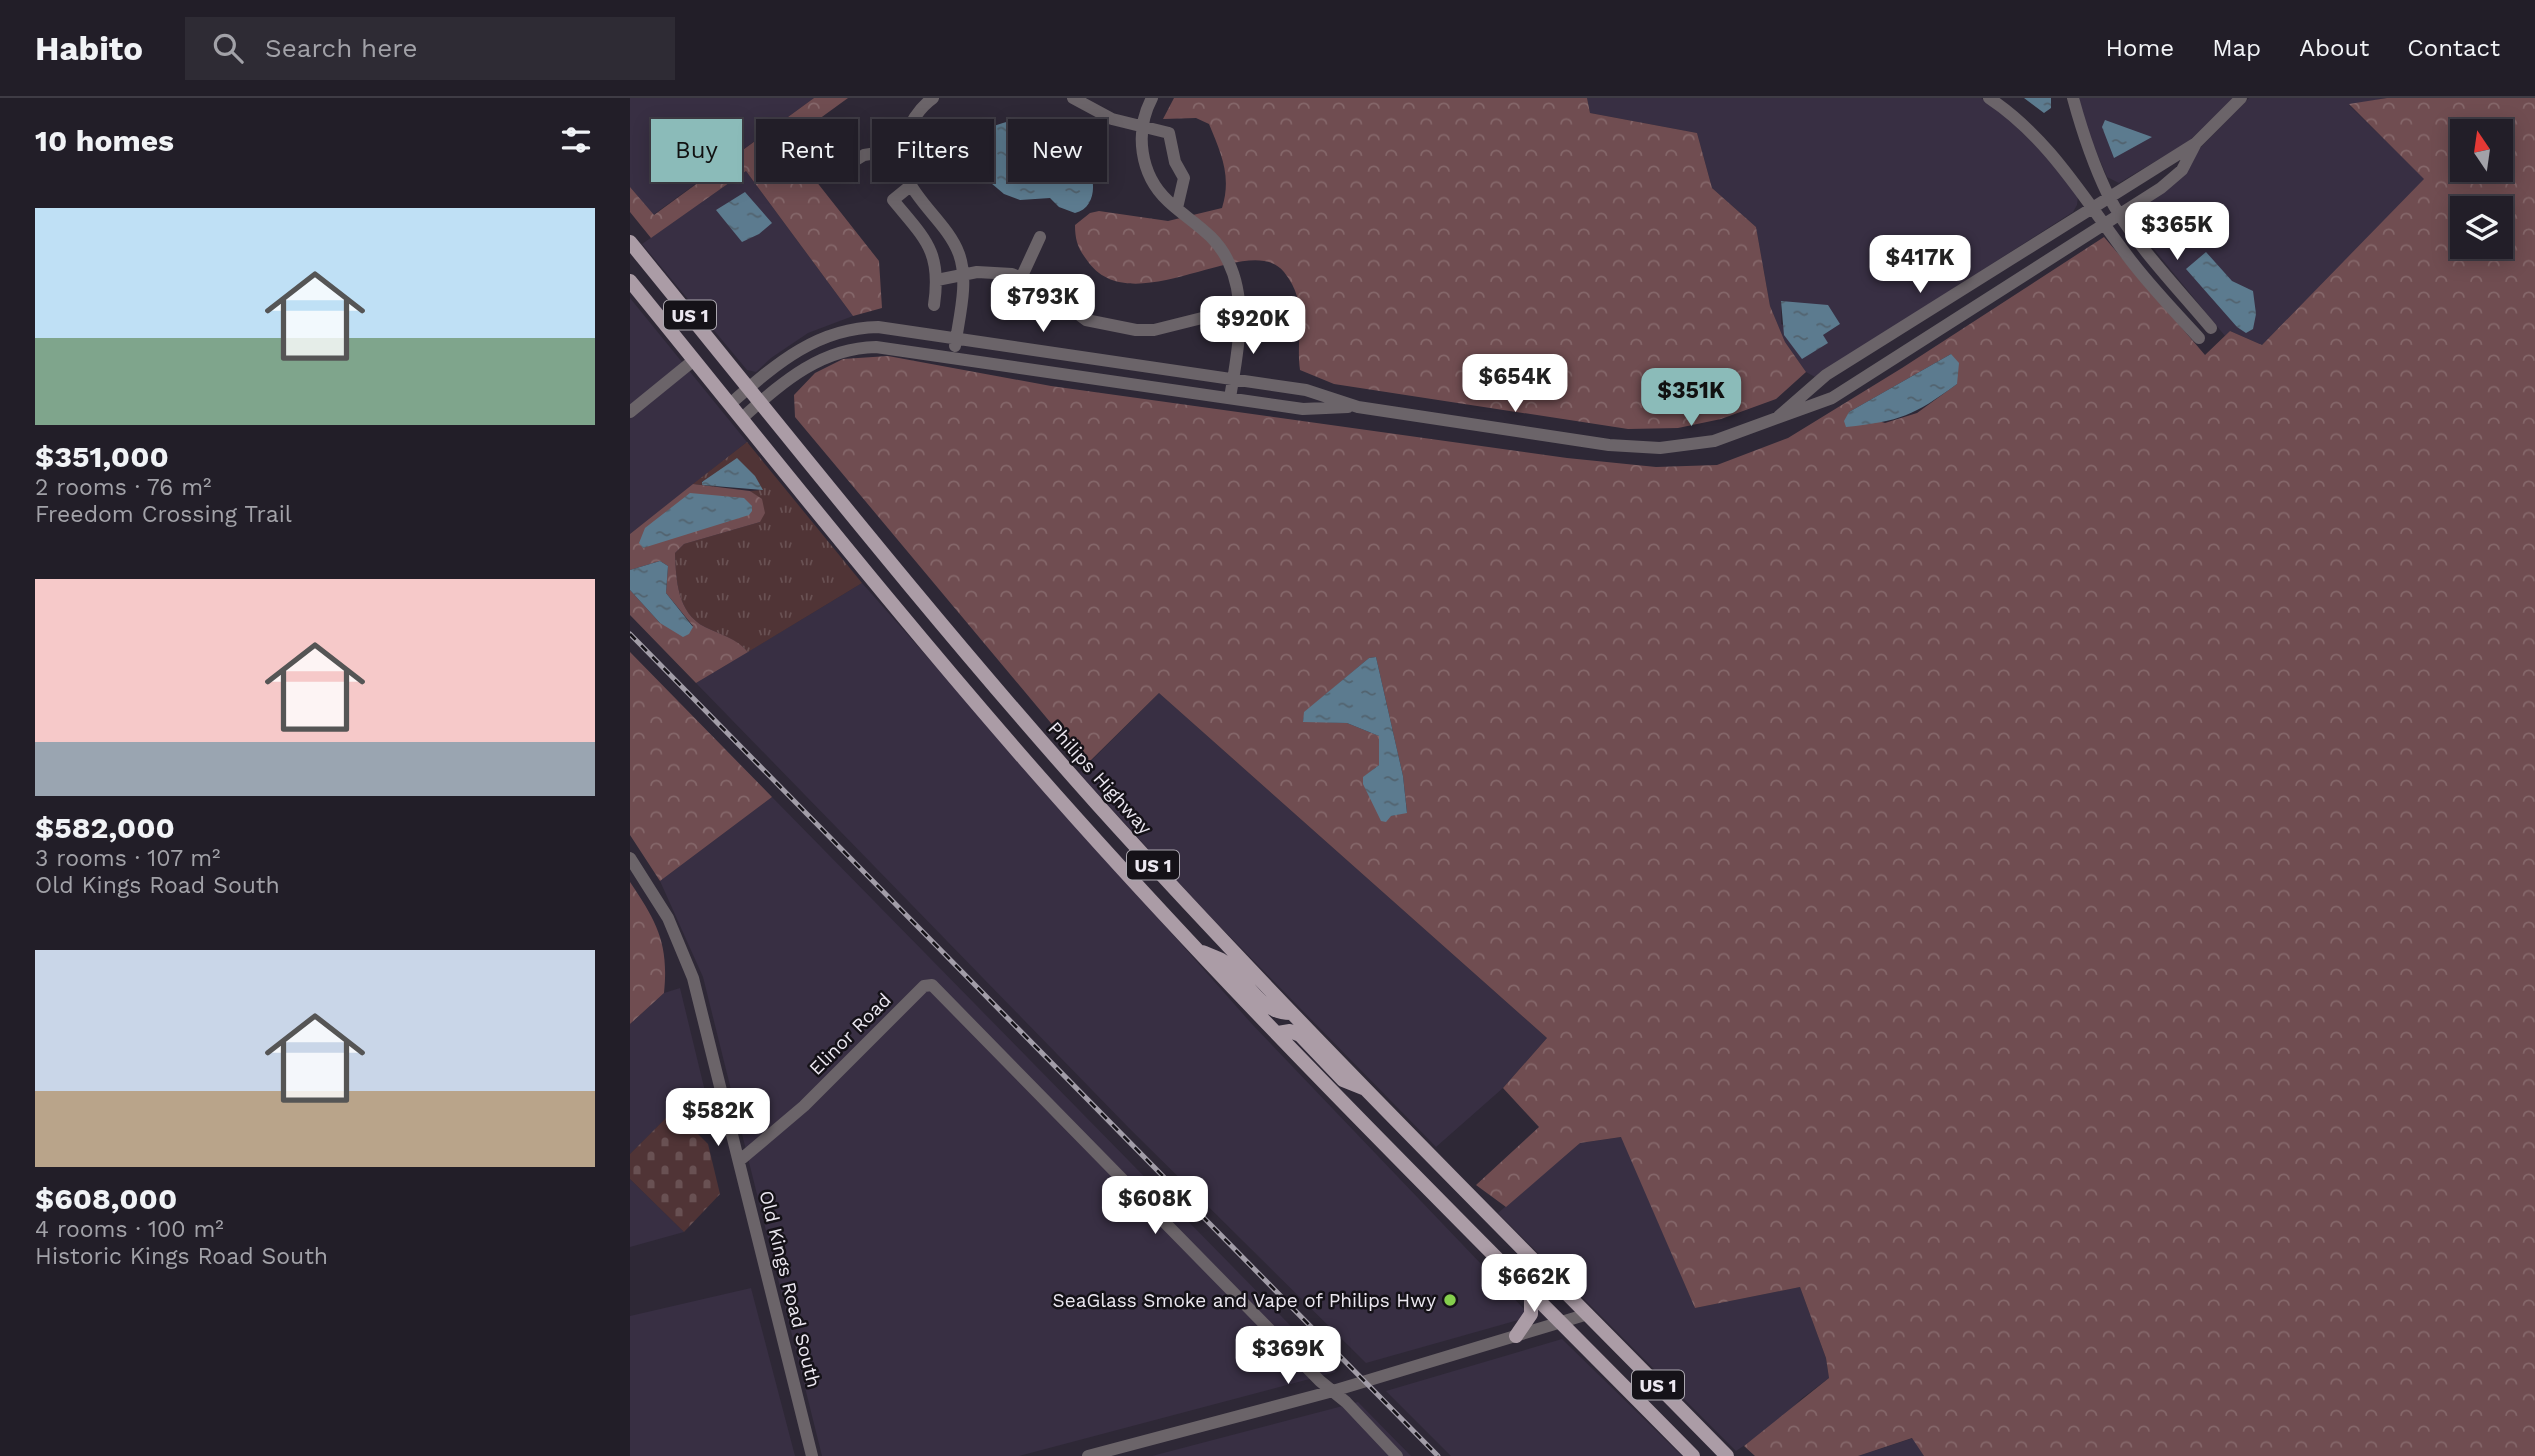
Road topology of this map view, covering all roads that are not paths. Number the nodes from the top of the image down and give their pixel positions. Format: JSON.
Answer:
{"nodes":[{"id":1,"x":933,"y":98,"type":"edge"},
{"id":2,"x":1073,"y":98,"type":"edge"},
{"id":3,"x":1152,"y":98,"type":"edge"},
{"id":4,"x":1989,"y":98,"type":"edge"},
{"id":5,"x":2073,"y":98,"type":"edge"},
{"id":6,"x":2241,"y":98,"type":"edge"},
{"id":7,"x":913,"y":119,"type":"edge"},
{"id":8,"x":1142,"y":127,"type":"junction"},
{"id":9,"x":2196,"y":143,"type":"junction"},
{"id":10,"x":908,"y":182,"type":"edge"},
{"id":11,"x":909,"y":187,"type":"junction"},
{"id":12,"x":2109,"y":196,"type":"junction"},
{"id":13,"x":2092,"y":205,"type":"junction"},
{"id":14,"x":1177,"y":208,"type":"junction"},
{"id":15,"x":2121,"y":214,"type":"junction"},
{"id":16,"x":2105,"y":224,"type":"junction"},
{"id":17,"x":1040,"y":237,"type":"dead end"},
{"id":18,"x":630,"y":242,"type":"edge"},
{"id":19,"x":962,"y":275,"type":"junction"},
{"id":20,"x":1022,"y":276,"type":"junction"},
{"id":21,"x":937,"y":280,"type":"junction"},
{"id":22,"x":630,"y":281,"type":"edge"},
{"id":23,"x":934,"y":305,"type":"dead end"},
{"id":24,"x":1240,"y":312,"type":"junction"},
{"id":25,"x":1290,"y":321,"type":"dead end"},
{"id":26,"x":2211,"y":328,"type":"dead end"},
{"id":27,"x":830,"y":334,"type":"junction"},
{"id":28,"x":956,"y":338,"type":"junction"},
{"id":29,"x":2199,"y":338,"type":"dead end"},
{"id":30,"x":835,"y":352,"type":"junction"},
{"id":31,"x":954,"y":357,"type":"junction"},
{"id":32,"x":694,"y":360,"type":"junction"},
{"id":33,"x":1233,"y":379,"type":"junction"},
{"id":34,"x":749,"y":388,"type":"junction"},
{"id":35,"x":1230,"y":398,"type":"junction"},
{"id":36,"x":760,"y":402,"type":"junction"},
{"id":37,"x":730,"y":404,"type":"junction"},
{"id":38,"x":1358,"y":407,"type":"junction"},
{"id":39,"x":630,"y":412,"type":"edge"},
{"id":40,"x":742,"y":418,"type":"junction"},
{"id":41,"x":1775,"y":420,"type":"junction"},
{"id":42,"x":865,"y":568,"type":"junction"},
{"id":43,"x":918,"y":599,"type":"junction"},
{"id":44,"x":1097,"y":804,"type":"junction"},
{"id":45,"x":1079,"y":821,"type":"junction"},
{"id":46,"x":630,"y":858,"type":"edge"},
{"id":47,"x":1198,"y":950,"type":"junction"},
{"id":48,"x":1292,"y":1013,"type":"junction"},
{"id":49,"x":1278,"y":1033,"type":"junction"},
{"id":50,"x":1368,"y":1090,"type":"junction"},
{"id":51,"x":738,"y":1161,"type":"junction"},
{"id":52,"x":1531,"y":1291,"type":"junction"},
{"id":53,"x":1588,"y":1314,"type":"junction"},
{"id":54,"x":1562,"y":1323,"type":"junction"},
{"id":55,"x":1516,"y":1336,"type":"junction"},
{"id":56,"x":1333,"y":1391,"type":"junction"},
{"id":57,"x":812,"y":1456,"type":"edge"},
{"id":58,"x":1088,"y":1456,"type":"edge"},
{"id":59,"x":1397,"y":1456,"type":"edge"},
{"id":60,"x":1693,"y":1456,"type":"edge"},
{"id":61,"x":1727,"y":1456,"type":"edge"}],
"edges":[{"from":1,"to":7,"type":"street"},
{"from":2,"to":8,"type":"street"},
{"from":3,"to":8,"type":"street"},
{"from":4,"to":13,"type":"street"},
{"from":5,"to":12,"type":"street"},
{"from":6,"to":9,"type":"street"},
{"from":8,"to":14,"type":"street"},
{"from":8,"to":14,"type":"street"},
{"from":9,"to":12,"type":"street"},
{"from":9,"to":15,"type":"street"},
{"from":10,"to":11,"type":"street"},
{"from":11,"to":19,"type":"street"},
{"from":11,"to":21,"type":"street"},
{"from":12,"to":13,"type":"street"},
{"from":12,"to":15,"type":"street"},
{"from":13,"to":16,"type":"street"},
{"from":13,"to":41,"type":"street"},
{"from":14,"to":24,"type":"street"},
{"from":15,"to":16,"type":"street"},
{"from":15,"to":26,"type":"street"},
{"from":16,"to":29,"type":"street"},
{"from":16,"to":41,"type":"street"},
{"from":17,"to":20,"type":"street"},
{"from":18,"to":34,"type":"main road","name":"Philips Highway","number":"US 1"},
{"from":19,"to":20,"type":"street"},
{"from":19,"to":21,"type":"street"},
{"from":19,"to":28,"type":"street"},
{"from":20,"to":24,"type":"street"},
{"from":21,"to":23,"type":"street"},
{"from":22,"to":32,"type":"main road","number":"US 1"},
{"from":24,"to":25,"type":"street"},
{"from":24,"to":33,"type":"street"},
{"from":27,"to":28,"type":"street"},
{"from":27,"to":30,"type":"street"},
{"from":27,"to":34,"type":"street"},
{"from":28,"to":31,"type":"street"},
{"from":28,"to":33,"type":"street"},
{"from":30,"to":31,"type":"street"},
{"from":30,"to":36,"type":"street"},
{"from":31,"to":35,"type":"street"},
{"from":32,"to":37,"type":"main road","number":"US 1"},
{"from":32,"to":39,"type":"street"},
{"from":33,"to":35,"type":"street"},
{"from":33,"to":38,"type":"street"},
{"from":34,"to":36,"type":"main road","name":"Philips Highway","number":"US 1"},
{"from":34,"to":37,"type":"street"},
{"from":35,"to":38,"type":"street"},
{"from":36,"to":40,"type":"street"},
{"from":36,"to":43,"type":"main road","name":"Philips Highway","number":"US 1"},
{"from":37,"to":40,"type":"main road","number":"US 1"},
{"from":38,"to":41,"type":"street"},
{"from":40,"to":42,"type":"main road","number":"US 1"},
{"from":42,"to":43,"type":"main road"},
{"from":42,"to":45,"type":"main road","number":"US 1"},
{"from":43,"to":44,"type":"main road","name":"Philips Highway","number":"US 1"},
{"from":44,"to":45,"type":"main road"},
{"from":44,"to":48,"type":"main road","name":"Philips Highway","number":"US 1"},
{"from":45,"to":47,"type":"main road","number":"US 1"},
{"from":46,"to":51,"type":"street","name":"Old Kings Road South"},
{"from":47,"to":48,"type":"main road"},
{"from":47,"to":49,"type":"main road","number":"US 1"},
{"from":48,"to":50,"type":"main road","name":"Philips Highway","number":"US 1"},
{"from":49,"to":50,"type":"main road"},
{"from":49,"to":52,"type":"main road","number":"US 1"},
{"from":50,"to":53,"type":"main road","name":"Philips Highway","number":"US 1"},
{"from":51,"to":56,"type":"street","name":"Elinor Road"},
{"from":51,"to":57,"type":"street","name":"Old Kings Road South"},
{"from":52,"to":54,"type":"main road","number":"US 1"},
{"from":52,"to":55,"type":"main road"},
{"from":53,"to":54,"type":"street"},
{"from":53,"to":61,"type":"main road","name":"Philips Highway","number":"US 1"},
{"from":54,"to":55,"type":"street"},
{"from":54,"to":60,"type":"main road","number":"US 1"},
{"from":55,"to":56,"type":"street"},
{"from":56,"to":58,"type":"street"},
{"from":56,"to":59,"type":"street"}]}
